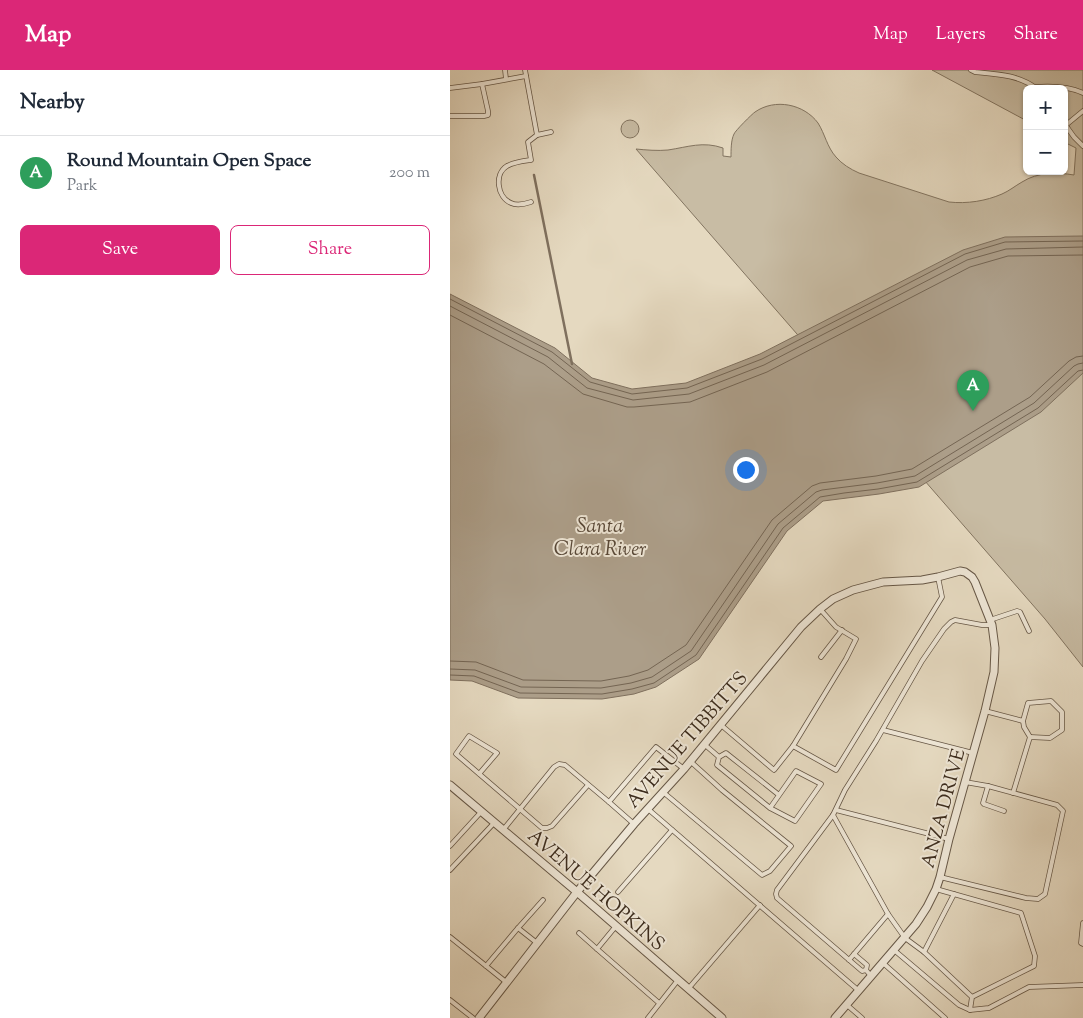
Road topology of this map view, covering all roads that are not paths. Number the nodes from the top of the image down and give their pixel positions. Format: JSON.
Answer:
{"nodes":[{"id":1,"x":505,"y":70,"type":"edge"},
{"id":2,"x":525,"y":70,"type":"edge"},
{"id":3,"x":971,"y":70,"type":"edge"},
{"id":4,"x":526,"y":76,"type":"junction"},
{"id":5,"x":506,"y":79,"type":"junction"},
{"id":6,"x":482,"y":84,"type":"junction"},
{"id":7,"x":1031,"y":85,"type":"edge"},
{"id":8,"x":450,"y":88,"type":"edge"},
{"id":9,"x":1068,"y":88,"type":"edge"},
{"id":10,"x":1083,"y":92,"type":"edge"},
{"id":11,"x":1083,"y":111,"type":"edge"},
{"id":12,"x":450,"y":116,"type":"edge"},
{"id":13,"x":1068,"y":122,"type":"edge"},
{"id":14,"x":1068,"y":128,"type":"edge"},
{"id":15,"x":551,"y":132,"type":"dead end"},
{"id":16,"x":537,"y":135,"type":"junction"},
{"id":17,"x":1083,"y":146,"type":"edge"},
{"id":18,"x":531,"y":202,"type":"dead end"},
{"id":19,"x":938,"y":577,"type":"junction"},
{"id":20,"x":972,"y":577,"type":"joint"},
{"id":21,"x":820,"y":609,"type":"junction"},
{"id":22,"x":991,"y":622,"type":"junction"},
{"id":23,"x":842,"y":630,"type":"junction"},
{"id":24,"x":1029,"y":632,"type":"dead end"},
{"id":25,"x":821,"y":657,"type":"dead end"},
{"id":26,"x":985,"y":711,"type":"junction"},
{"id":27,"x":1023,"y":721,"type":"junction"},
{"id":28,"x":720,"y":725,"type":"junction"},
{"id":29,"x":883,"y":730,"type":"junction"},
{"id":30,"x":1030,"y":736,"type":"junction"},
{"id":31,"x":704,"y":744,"type":"junction"},
{"id":32,"x":793,"y":746,"type":"junction"},
{"id":33,"x":973,"y":753,"type":"junction"},
{"id":34,"x":719,"y":757,"type":"junction"},
{"id":35,"x":690,"y":761,"type":"junction"},
{"id":36,"x":684,"y":769,"type":"junction"},
{"id":37,"x":479,"y":774,"type":"junction"},
{"id":38,"x":965,"y":782,"type":"junction"},
{"id":39,"x":450,"y":785,"type":"edge"},
{"id":40,"x":588,"y":785,"type":"junction"},
{"id":41,"x":988,"y":786,"type":"junction"},
{"id":42,"x":663,"y":792,"type":"junction"},
{"id":43,"x":1013,"y":793,"type":"junction"},
{"id":44,"x":779,"y":795,"type":"junction"},
{"id":45,"x":609,"y":802,"type":"junction"},
{"id":46,"x":770,"y":808,"type":"junction"},
{"id":47,"x":520,"y":809,"type":"junction"},
{"id":48,"x":648,"y":809,"type":"junction"},
{"id":49,"x":1004,"y":811,"type":"dead end"},
{"id":50,"x":481,"y":812,"type":"junction"},
{"id":51,"x":834,"y":813,"type":"junction"},
{"id":52,"x":494,"y":823,"type":"junction"},
{"id":53,"x":634,"y":824,"type":"junction"},
{"id":54,"x":503,"y":830,"type":"junction"},
{"id":55,"x":672,"y":830,"type":"junction"},
{"id":56,"x":949,"y":839,"type":"junction"},
{"id":57,"x":450,"y":846,"type":"edge"},
{"id":58,"x":450,"y":870,"type":"edge"},
{"id":59,"x":940,"y":877,"type":"junction"},
{"id":60,"x":936,"y":889,"type":"junction"},
{"id":61,"x":577,"y":892,"type":"junction"},
{"id":62,"x":618,"y":892,"type":"dead end"},
{"id":63,"x":954,"y":894,"type":"junction"},
{"id":64,"x":543,"y":900,"type":"dead end"},
{"id":65,"x":760,"y":905,"type":"junction"},
{"id":66,"x":888,"y":914,"type":"junction"},
{"id":67,"x":1083,"y":923,"type":"edge"},
{"id":68,"x":616,"y":926,"type":"junction"},
{"id":69,"x":518,"y":928,"type":"junction"},
{"id":70,"x":579,"y":933,"type":"dead end"},
{"id":71,"x":450,"y":937,"type":"edge"},
{"id":72,"x":905,"y":938,"type":"junction"},
{"id":73,"x":537,"y":943,"type":"junction"},
{"id":74,"x":1083,"y":944,"type":"edge"},
{"id":75,"x":597,"y":949,"type":"junction"},
{"id":76,"x":894,"y":950,"type":"junction"},
{"id":77,"x":924,"y":952,"type":"junction"},
{"id":78,"x":854,"y":954,"type":"junction"},
{"id":79,"x":849,"y":960,"type":"junction"},
{"id":80,"x":883,"y":963,"type":"junction"},
{"id":81,"x":486,"y":966,"type":"junction"},
{"id":82,"x":869,"y":973,"type":"junction"},
{"id":83,"x":678,"y":980,"type":"junction"},
{"id":84,"x":506,"y":982,"type":"junction"},
{"id":85,"x":1083,"y":985,"type":"edge"},
{"id":86,"x":688,"y":988,"type":"junction"},
{"id":87,"x":859,"y":991,"type":"junction"},
{"id":88,"x":972,"y":997,"type":"junction"},
{"id":89,"x":450,"y":1000,"type":"edge"},
{"id":90,"x":659,"y":1004,"type":"junction"},
{"id":91,"x":847,"y":1005,"type":"junction"},
{"id":92,"x":970,"y":1010,"type":"junction"},
{"id":93,"x":473,"y":1018,"type":"edge"},
{"id":94,"x":478,"y":1018,"type":"edge"},
{"id":95,"x":648,"y":1018,"type":"edge"},
{"id":96,"x":722,"y":1018,"type":"edge"},
{"id":97,"x":835,"y":1018,"type":"edge"},
{"id":98,"x":862,"y":1018,"type":"edge"},
{"id":99,"x":945,"y":1018,"type":"edge"}],
"edges":[{"from":1,"to":5,"type":"lane"},
{"from":2,"to":4,"type":"lane"},
{"from":3,"to":7,"type":"lane"},
{"from":4,"to":5,"type":"lane"},
{"from":4,"to":16,"type":"lane"},
{"from":5,"to":6,"type":"lane"},
{"from":6,"to":8,"type":"lane"},
{"from":6,"to":12,"type":"lane"},
{"from":9,"to":10,"type":"lane"},
{"from":11,"to":13,"type":"lane"},
{"from":14,"to":17,"type":"lane"},
{"from":15,"to":16,"type":"lane"},
{"from":16,"to":18,"type":"lane"},
{"from":19,"to":20,"type":"street","name":"AVENUE TIBBITTS"},
{"from":19,"to":21,"type":"street","name":"AVENUE TIBBITTS"},
{"from":19,"to":32,"type":"lane"},
{"from":20,"to":22,"type":"street","name":"ANZA DRIVE"},
{"from":21,"to":23,"type":"lane"},
{"from":21,"to":28,"type":"street","name":"AVENUE TIBBITTS"},
{"from":22,"to":24,"type":"lane"},
{"from":22,"to":26,"type":"street","name":"ANZA DRIVE"},
{"from":22,"to":29,"type":"lane"},
{"from":23,"to":25,"type":"lane"},
{"from":23,"to":32,"type":"lane"},
{"from":26,"to":27,"type":"lane"},
{"from":26,"to":33,"type":"street","name":"ANZA DRIVE"},
{"from":27,"to":30,"type":"lane"},
{"from":27,"to":30,"type":"lane"},
{"from":28,"to":31,"type":"street","name":"AVENUE TIBBITTS"},
{"from":28,"to":32,"type":"lane"},
{"from":29,"to":33,"type":"lane"},
{"from":29,"to":51,"type":"lane"},
{"from":30,"to":43,"type":"lane"},
{"from":31,"to":34,"type":"lane"},
{"from":31,"to":35,"type":"street","name":"AVENUE TIBBITTS"},
{"from":33,"to":38,"type":"street","name":"ANZA DRIVE"},
{"from":34,"to":44,"type":"lane"},
{"from":34,"to":46,"type":"lane"},
{"from":35,"to":36,"type":"street","name":"AVENUE TIBBITTS"},
{"from":35,"to":42,"type":"lane"},
{"from":36,"to":42,"type":"street","name":"AVENUE TIBBITTS"},
{"from":36,"to":45,"type":"lane"},
{"from":37,"to":37,"type":"lane"},
{"from":37,"to":47,"type":"lane"},
{"from":38,"to":41,"type":"lane"},
{"from":38,"to":56,"type":"street","name":"ANZA DRIVE"},
{"from":39,"to":50,"type":"street","name":"AVENUE HOPKINS"},
{"from":40,"to":45,"type":"lane"},
{"from":40,"to":47,"type":"lane"},
{"from":40,"to":47,"type":"lane"},
{"from":41,"to":43,"type":"lane"},
{"from":41,"to":49,"type":"lane"},
{"from":42,"to":48,"type":"street","name":"AVENUE TIBBITTS"},
{"from":43,"to":59,"type":"lane"},
{"from":44,"to":46,"type":"lane"},
{"from":44,"to":46,"type":"lane"},
{"from":45,"to":53,"type":"lane"},
{"from":47,"to":54,"type":"lane"},
{"from":48,"to":53,"type":"street","name":"AVENUE TIBBITTS"},
{"from":48,"to":55,"type":"lane"},
{"from":50,"to":52,"type":"street","name":"AVENUE HOPKINS"},
{"from":50,"to":57,"type":"lane"},
{"from":51,"to":56,"type":"lane"},
{"from":51,"to":66,"type":"lane"},
{"from":51,"to":79,"type":"lane"},
{"from":52,"to":54,"type":"street","name":"AVENUE HOPKINS"},
{"from":52,"to":58,"type":"lane"},
{"from":53,"to":61,"type":"street","name":"AVENUE TIBBITTS"},
{"from":54,"to":61,"type":"street","name":"AVENUE HOPKINS"},
{"from":55,"to":62,"type":"lane"},
{"from":55,"to":65,"type":"lane"},
{"from":56,"to":59,"type":"street","name":"ANZA DRIVE"},
{"from":59,"to":60,"type":"street","name":"ANZA DRIVE"},
{"from":60,"to":63,"type":"lane"},
{"from":60,"to":72,"type":"street","name":"ANZA DRIVE"},
{"from":61,"to":68,"type":"street","name":"AVENUE HOPKINS"},
{"from":61,"to":73,"type":"street","name":"AVENUE TIBBITTS"},
{"from":63,"to":77,"type":"lane"},
{"from":63,"to":88,"type":"lane"},
{"from":64,"to":69,"type":"lane"},
{"from":65,"to":86,"type":"lane"},
{"from":65,"to":87,"type":"lane"},
{"from":66,"to":72,"type":"lane"},
{"from":66,"to":78,"type":"lane"},
{"from":67,"to":74,"type":"lane"},
{"from":68,"to":75,"type":"lane"},
{"from":68,"to":83,"type":"street","name":"AVENUE HOPKINS"},
{"from":69,"to":73,"type":"lane"},
{"from":69,"to":81,"type":"lane"},
{"from":70,"to":75,"type":"lane"},
{"from":71,"to":81,"type":"lane"},
{"from":72,"to":76,"type":"street","name":"ANZA DRIVE"},
{"from":72,"to":77,"type":"lane"},
{"from":73,"to":84,"type":"street","name":"AVENUE TIBBITTS"},
{"from":75,"to":90,"type":"lane"},
{"from":76,"to":80,"type":"street","name":"ANZA DRIVE"},
{"from":76,"to":92,"type":"lane"},
{"from":77,"to":88,"type":"lane"},
{"from":78,"to":79,"type":"lane"},
{"from":78,"to":82,"type":"lane"},
{"from":79,"to":82,"type":"lane"},
{"from":80,"to":82,"type":"street","name":"ANZA DRIVE"},
{"from":80,"to":99,"type":"lane"},
{"from":81,"to":84,"type":"lane"},
{"from":82,"to":87,"type":"street","name":"ANZA DRIVE"},
{"from":83,"to":86,"type":"street","name":"AVENUE HOPKINS"},
{"from":83,"to":90,"type":"lane"},
{"from":84,"to":94,"type":"street","name":"AVENUE TIBBITTS"},
{"from":85,"to":92,"type":"lane"},
{"from":86,"to":96,"type":"street","name":"AVENUE HOPKINS"},
{"from":87,"to":91,"type":"street","name":"ANZA DRIVE"},
{"from":88,"to":92,"type":"lane"},
{"from":89,"to":93,"type":"lane"},
{"from":90,"to":95,"type":"lane"},
{"from":91,"to":97,"type":"street","name":"ANZA DRIVE"},
{"from":91,"to":98,"type":"lane"}]}
